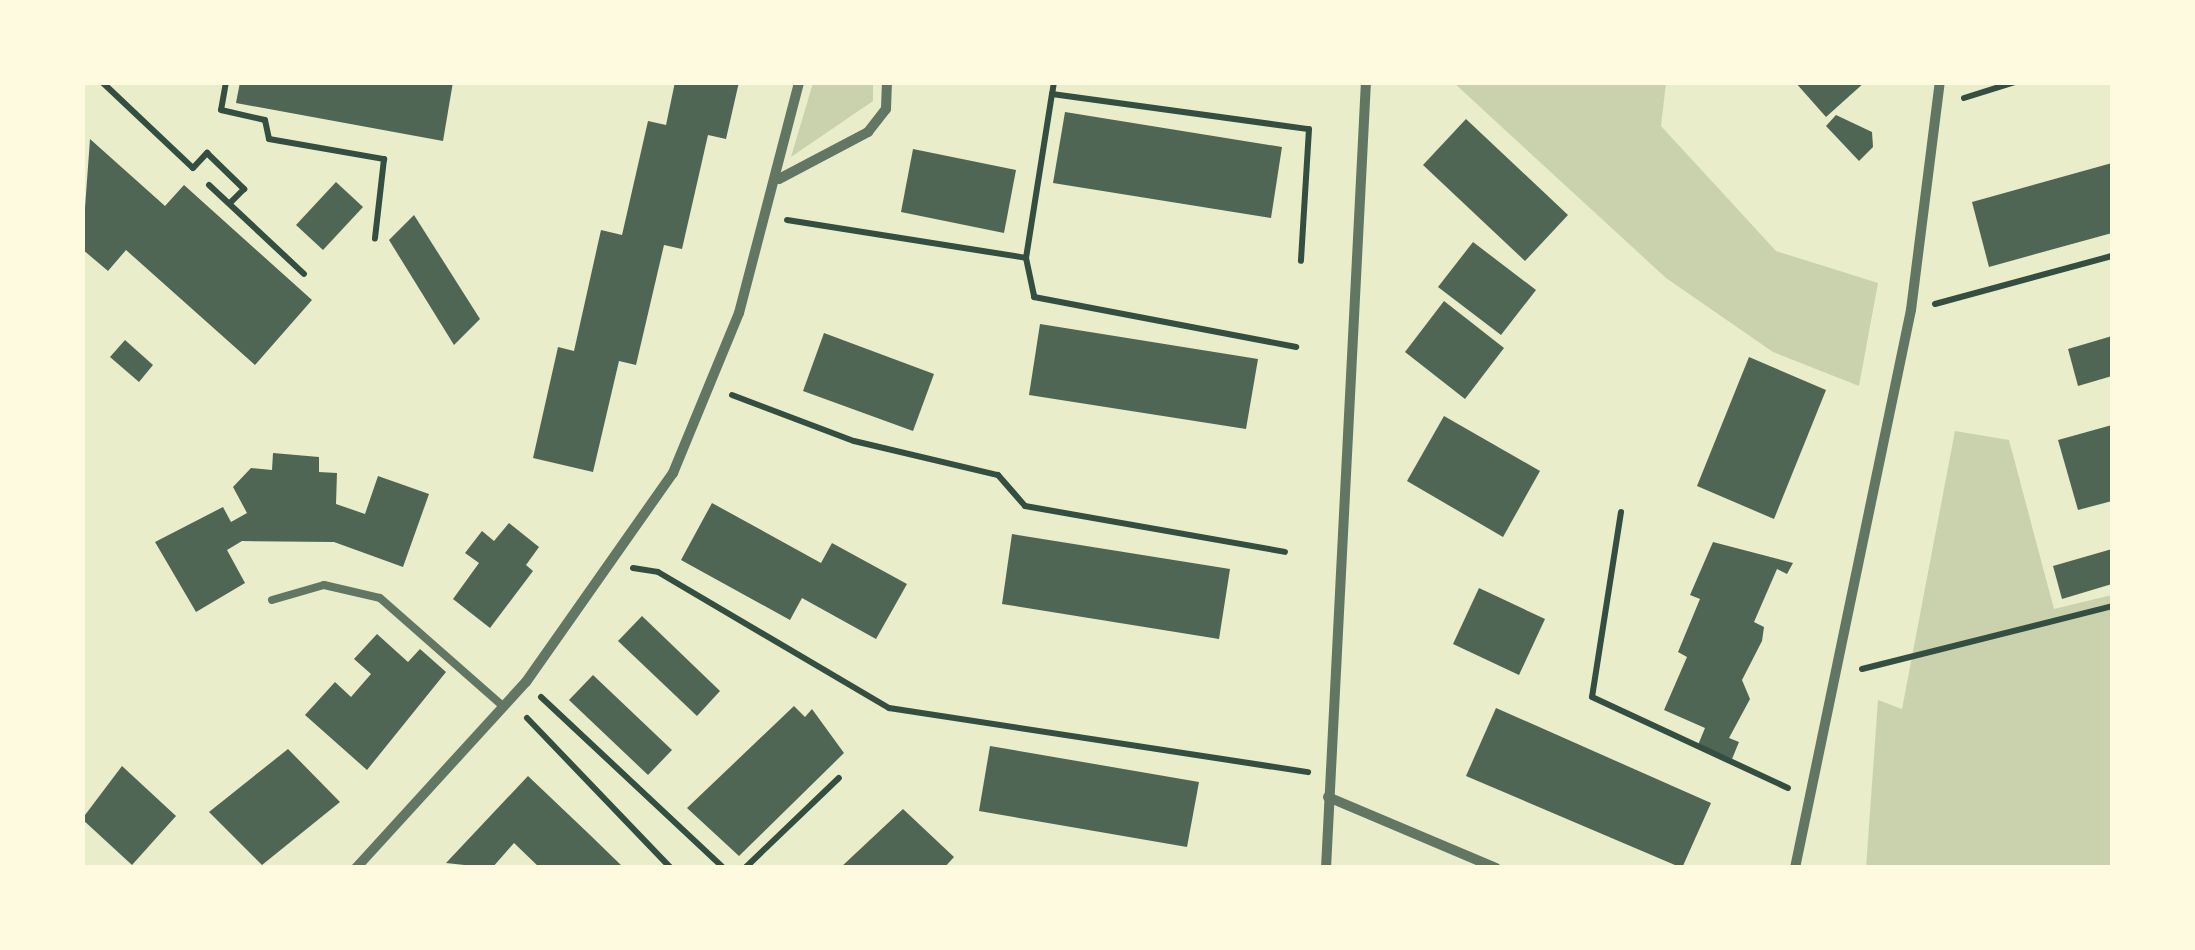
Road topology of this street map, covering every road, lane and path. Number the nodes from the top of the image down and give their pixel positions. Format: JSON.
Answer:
{"nodes":[{"id":1,"x":102,"y":82,"type":"edge"},
{"id":2,"x":226,"y":82,"type":"edge"},
{"id":3,"x":798,"y":82,"type":"edge"},
{"id":4,"x":887,"y":82,"type":"edge"},
{"id":5,"x":1054,"y":82,"type":"edge"},
{"id":6,"x":1366,"y":82,"type":"edge"},
{"id":7,"x":1940,"y":82,"type":"edge"},
{"id":8,"x":2015,"y":82,"type":"edge"},
{"id":9,"x":1052,"y":94,"type":"junction"},
{"id":10,"x":1937,"y":107,"type":"junction"},
{"id":11,"x":779,"y":179,"type":"junction"},
{"id":12,"x":209,"y":185,"type":"dead end"},
{"id":13,"x":230,"y":204,"type":"junction"},
{"id":14,"x":769,"y":217,"type":"junction"},
{"id":15,"x":375,"y":238,"type":"dead end"},
{"id":16,"x":2112,"y":256,"type":"edge"},
{"id":17,"x":1026,"y":258,"type":"junction"},
{"id":18,"x":1301,"y":261,"type":"dead end"},
{"id":19,"x":304,"y":274,"type":"dead end"},
{"id":20,"x":1911,"y":310,"type":"junction"},
{"id":21,"x":1296,"y":347,"type":"dead end"},
{"id":22,"x":712,"y":387,"type":"junction"},
{"id":23,"x":1620,"y":512,"type":"dead end"},
{"id":24,"x":1285,"y":552,"type":"dead end"},
{"id":25,"x":616,"y":565,"type":"junction"},
{"id":26,"x":272,"y":600,"type":"dead end"},
{"id":27,"x":2112,"y":606,"type":"edge"},
{"id":28,"x":1842,"y":674,"type":"junction"},
{"id":29,"x":526,"y":682,"type":"junction"},
{"id":30,"x":504,"y":707,"type":"junction"},
{"id":31,"x":1329,"y":775,"type":"junction"},
{"id":32,"x":839,"y":778,"type":"dead end"},
{"id":33,"x":1328,"y":798,"type":"junction"},
{"id":34,"x":1812,"y":799,"type":"junction"},
{"id":35,"x":356,"y":868,"type":"edge"},
{"id":36,"x":671,"y":868,"type":"edge"},
{"id":37,"x":724,"y":868,"type":"edge"},
{"id":38,"x":745,"y":868,"type":"edge"},
{"id":39,"x":1326,"y":868,"type":"edge"},
{"id":40,"x":1496,"y":868,"type":"edge"},
{"id":41,"x":1795,"y":868,"type":"edge"}],
"edges":[{"from":1,"to":13,"type":"path"},
{"from":2,"to":15,"type":"path"},
{"from":3,"to":11,"type":"street"},
{"from":4,"to":11,"type":"street"},
{"from":5,"to":9,"type":"path"},
{"from":6,"to":31,"type":"street"},
{"from":7,"to":10,"type":"street"},
{"from":8,"to":10,"type":"path"},
{"from":9,"to":17,"type":"path"},
{"from":9,"to":18,"type":"path"},
{"from":10,"to":20,"type":"street"},
{"from":11,"to":14,"type":"street"},
{"from":12,"to":13,"type":"path"},
{"from":13,"to":19,"type":"path"},
{"from":14,"to":17,"type":"path"},
{"from":14,"to":22,"type":"street"},
{"from":16,"to":20,"type":"path"},
{"from":17,"to":21,"type":"path"},
{"from":20,"to":28,"type":"street"},
{"from":22,"to":24,"type":"path"},
{"from":22,"to":25,"type":"street"},
{"from":23,"to":34,"type":"path"},
{"from":25,"to":29,"type":"street"},
{"from":25,"to":31,"type":"path"},
{"from":26,"to":30,"type":"lane"},
{"from":27,"to":28,"type":"path"},
{"from":28,"to":34,"type":"street"},
{"from":29,"to":30,"type":"street"},
{"from":29,"to":37,"type":"path"},
{"from":30,"to":35,"type":"street"},
{"from":30,"to":36,"type":"path"},
{"from":31,"to":33,"type":"street"},
{"from":32,"to":38,"type":"path"},
{"from":33,"to":39,"type":"street"},
{"from":33,"to":40,"type":"street"},
{"from":34,"to":41,"type":"street"}]}
